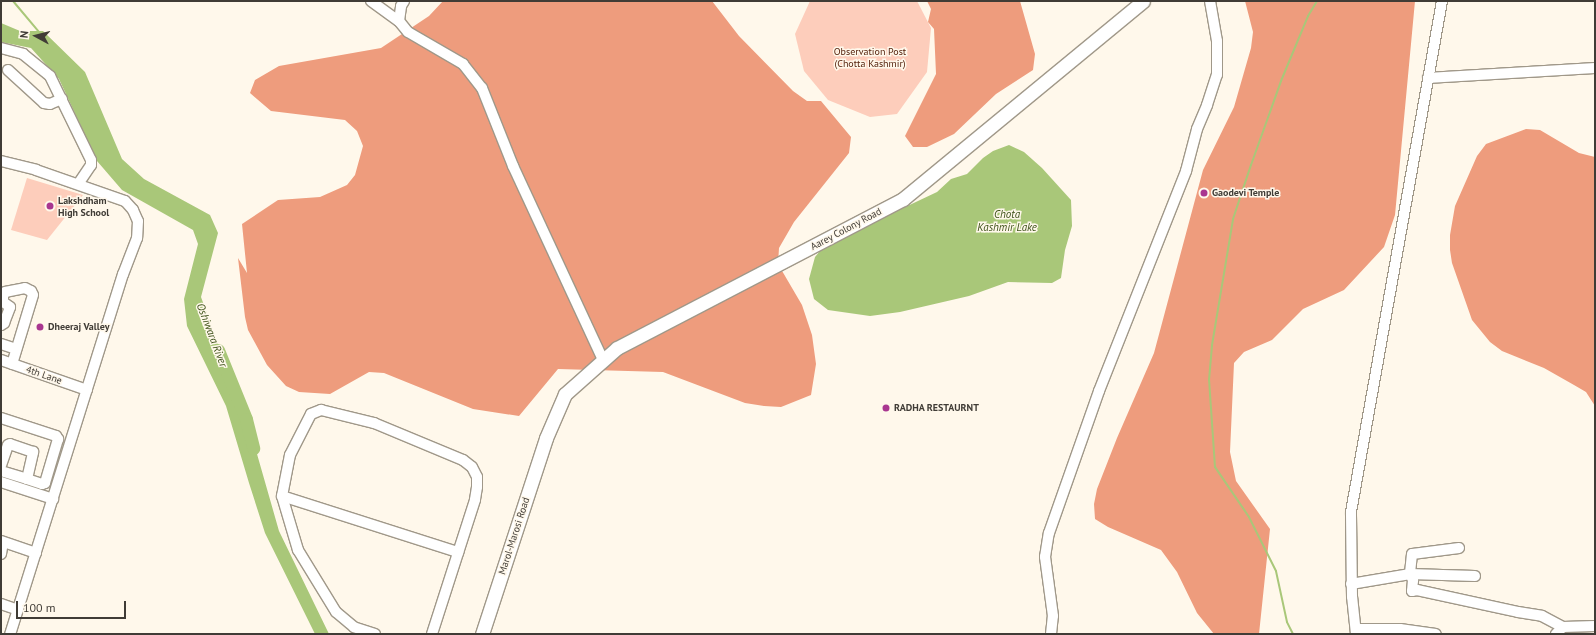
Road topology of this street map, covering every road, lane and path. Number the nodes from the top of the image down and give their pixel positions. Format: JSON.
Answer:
{"nodes":[{"id":1,"x":371,"y":1,"type":"edge"},
{"id":2,"x":404,"y":1,"type":"edge"},
{"id":3,"x":1210,"y":1,"type":"edge"},
{"id":4,"x":1442,"y":1,"type":"edge"},
{"id":5,"x":1140,"y":2,"type":"edge"},
{"id":6,"x":399,"y":21,"type":"junction"},
{"id":7,"x":1,"y":48,"type":"edge"},
{"id":8,"x":1595,"y":68,"type":"edge"},
{"id":9,"x":8,"y":70,"type":"dead end"},
{"id":10,"x":1428,"y":78,"type":"junction"},
{"id":11,"x":62,"y":99,"type":"junction"},
{"id":12,"x":1,"y":161,"type":"edge"},
{"id":13,"x":78,"y":184,"type":"junction"},
{"id":14,"x":1,"y":325,"type":"edge"},
{"id":15,"x":1,"y":344,"type":"edge"},
{"id":16,"x":16,"y":349,"type":"junction"},
{"id":17,"x":1,"y":360,"type":"edge"},
{"id":18,"x":603,"y":360,"type":"junction"},
{"id":19,"x":12,"y":364,"type":"junction"},
{"id":20,"x":87,"y":390,"type":"junction"},
{"id":21,"x":1,"y":418,"type":"edge"},
{"id":22,"x":546,"y":438,"type":"joint"},
{"id":23,"x":1,"y":465,"type":"edge"},
{"id":24,"x":51,"y":465,"type":"junction"},
{"id":25,"x":62,"y":470,"type":"junction"},
{"id":26,"x":1,"y":471,"type":"edge"},
{"id":27,"x":27,"y":479,"type":"junction"},
{"id":28,"x":1,"y":482,"type":"edge"},
{"id":29,"x":282,"y":496,"type":"junction"},
{"id":30,"x":53,"y":499,"type":"junction"},
{"id":31,"x":2,"y":542,"type":"edge"},
{"id":32,"x":1459,"y":548,"type":"dead end"},
{"id":33,"x":458,"y":552,"type":"junction"},
{"id":34,"x":36,"y":553,"type":"junction"},
{"id":35,"x":1,"y":554,"type":"edge"},
{"id":36,"x":1410,"y":574,"type":"junction"},
{"id":37,"x":1475,"y":576,"type":"dead end"},
{"id":38,"x":1351,"y":584,"type":"junction"},
{"id":39,"x":1,"y":604,"type":"edge"},
{"id":40,"x":18,"y":610,"type":"junction"},
{"id":41,"x":1595,"y":626,"type":"edge"},
{"id":42,"x":1559,"y":630,"type":"edge"},
{"id":43,"x":1356,"y":631,"type":"edge"},
{"id":44,"x":10,"y":634,"type":"edge"},
{"id":45,"x":375,"y":634,"type":"edge"},
{"id":46,"x":432,"y":634,"type":"edge"},
{"id":47,"x":482,"y":634,"type":"edge"},
{"id":48,"x":1051,"y":634,"type":"edge"},
{"id":49,"x":1436,"y":634,"type":"edge"}],
"edges":[{"from":1,"to":6,"type":"street"},
{"from":2,"to":6,"type":"street"},
{"from":3,"to":48,"type":"street"},
{"from":4,"to":10,"type":"street"},
{"from":5,"to":18,"type":"main road","name":"Aarey Colony Road"},
{"from":6,"to":18,"type":"street"},
{"from":7,"to":11,"type":"street"},
{"from":8,"to":10,"type":"street"},
{"from":9,"to":11,"type":"street"},
{"from":10,"to":38,"type":"street"},
{"from":11,"to":13,"type":"street"},
{"from":12,"to":13,"type":"street"},
{"from":13,"to":20,"type":"street"},
{"from":14,"to":16,"type":"street"},
{"from":15,"to":16,"type":"street"},
{"from":16,"to":19,"type":"street"},
{"from":17,"to":19,"type":"street","name":"4th Lane"},
{"from":18,"to":22,"type":"main road","name":"Aarey Colony Road"},
{"from":19,"to":20,"type":"street","name":"4th Lane"},
{"from":20,"to":25,"type":"street"},
{"from":21,"to":24,"type":"street"},
{"from":22,"to":47,"type":"main road","name":"Marol-Marosi Road"},
{"from":23,"to":27,"type":"street"},
{"from":24,"to":25,"type":"street"},
{"from":24,"to":27,"type":"street"},
{"from":25,"to":30,"type":"street"},
{"from":26,"to":27,"type":"street"},
{"from":28,"to":30,"type":"street"},
{"from":29,"to":33,"type":"street"},
{"from":29,"to":33,"type":"street"},
{"from":29,"to":45,"type":"street"},
{"from":30,"to":34,"type":"street"},
{"from":31,"to":34,"type":"street"},
{"from":31,"to":35,"type":"street"},
{"from":32,"to":36,"type":"street"},
{"from":33,"to":46,"type":"street"},
{"from":34,"to":40,"type":"street"},
{"from":36,"to":37,"type":"street"},
{"from":36,"to":38,"type":"street"},
{"from":36,"to":42,"type":"street"},
{"from":38,"to":43,"type":"street"},
{"from":39,"to":40,"type":"street"},
{"from":40,"to":44,"type":"street"},
{"from":41,"to":42,"type":"street"},
{"from":43,"to":49,"type":"street"}]}
